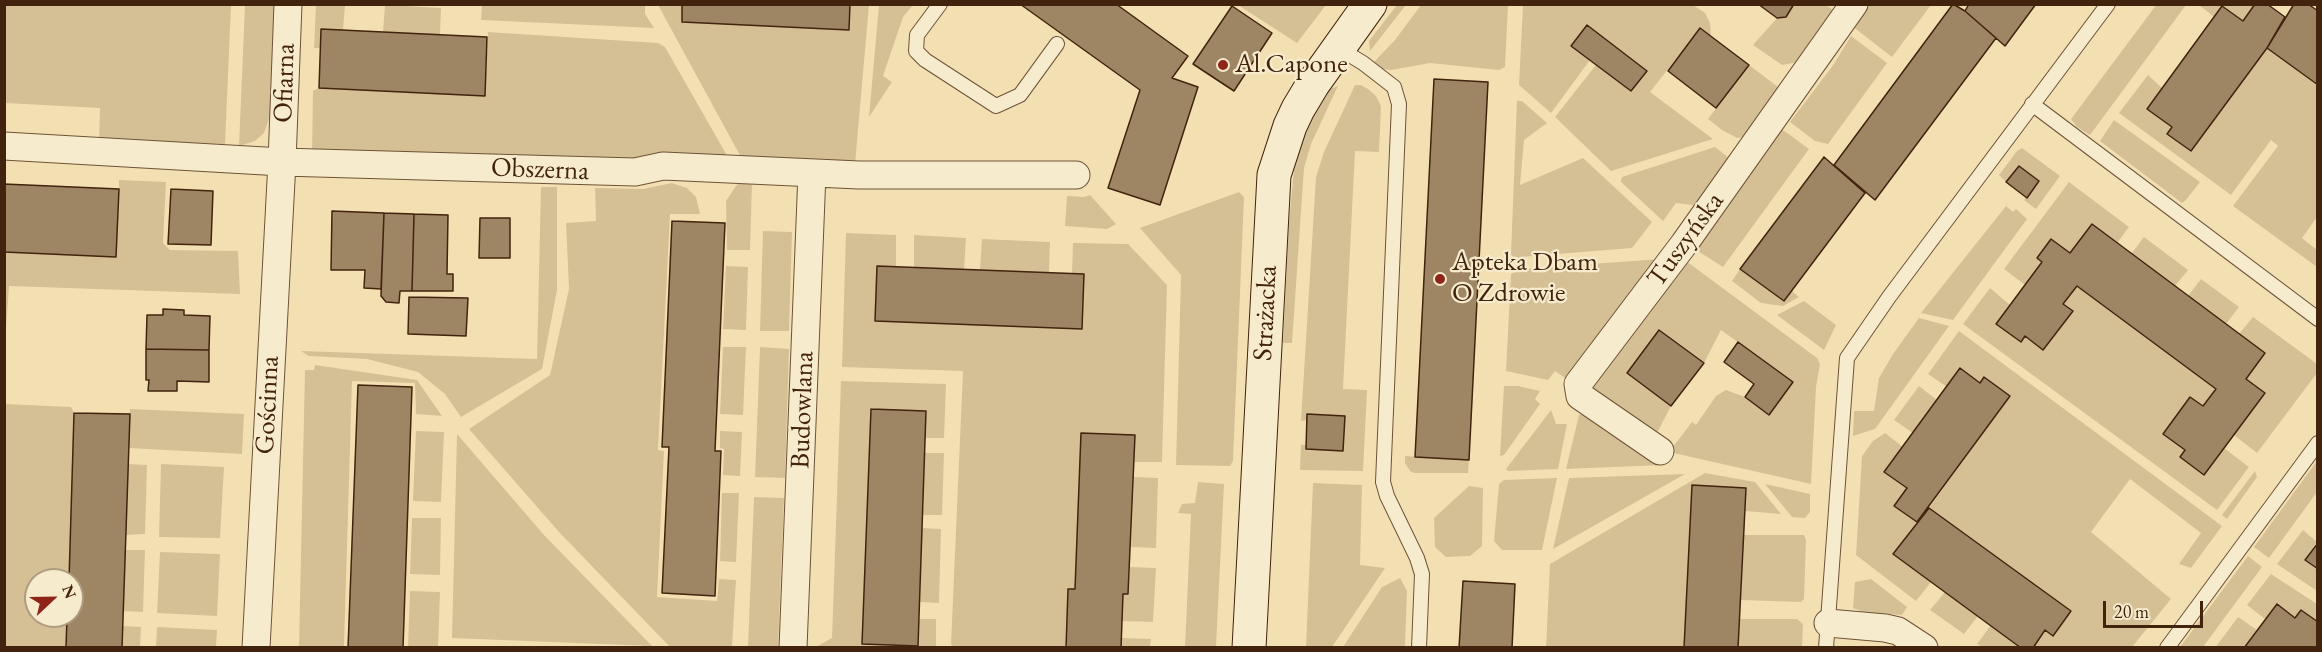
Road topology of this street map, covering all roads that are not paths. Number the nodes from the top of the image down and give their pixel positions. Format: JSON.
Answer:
{"nodes":[{"id":1,"x":288,"y":4,"type":"edge"},
{"id":2,"x":940,"y":4,"type":"edge"},
{"id":3,"x":1370,"y":4,"type":"edge"},
{"id":4,"x":1854,"y":4,"type":"edge"},
{"id":5,"x":2108,"y":4,"type":"edge"},
{"id":6,"x":1057,"y":44,"type":"dead end"},
{"id":7,"x":1338,"y":48,"type":"junction"},
{"id":8,"x":2032,"y":104,"type":"junction"},
{"id":9,"x":4,"y":146,"type":"edge"},
{"id":10,"x":282,"y":162,"type":"junction"},
{"id":11,"x":812,"y":173,"type":"junction"},
{"id":12,"x":1076,"y":175,"type":"dead end"},
{"id":13,"x":2318,"y":319,"type":"edge"},
{"id":14,"x":2318,"y":443,"type":"edge"},
{"id":15,"x":1660,"y":451,"type":"dead end"},
{"id":16,"x":1827,"y":635,"type":"edge"},
{"id":17,"x":256,"y":648,"type":"edge"},
{"id":18,"x":793,"y":648,"type":"edge"},
{"id":19,"x":1249,"y":648,"type":"edge"},
{"id":20,"x":1419,"y":648,"type":"edge"},
{"id":21,"x":1924,"y":648,"type":"edge"},
{"id":22,"x":2167,"y":648,"type":"edge"}],
"edges":[{"from":1,"to":10,"type":"street","name":"Ofiarna"},
{"from":2,"to":6,"type":"lane"},
{"from":3,"to":7,"type":"street","name":"Strażacka"},
{"from":4,"to":15,"type":"street","name":"Tuszyńska"},
{"from":5,"to":8,"type":"lane"},
{"from":7,"to":19,"type":"street","name":"Strażacka"},
{"from":7,"to":20,"type":"lane"},
{"from":8,"to":13,"type":"lane"},
{"from":8,"to":16,"type":"lane"},
{"from":9,"to":10,"type":"street","name":"Obszerna"},
{"from":10,"to":11,"type":"street","name":"Obszerna"},
{"from":10,"to":17,"type":"street","name":"Gościnna"},
{"from":11,"to":12,"type":"street","name":"Obszerna"},
{"from":11,"to":18,"type":"street","name":"Budowlana"},
{"from":14,"to":22,"type":"lane"},
{"from":16,"to":21,"type":"street"}]}
